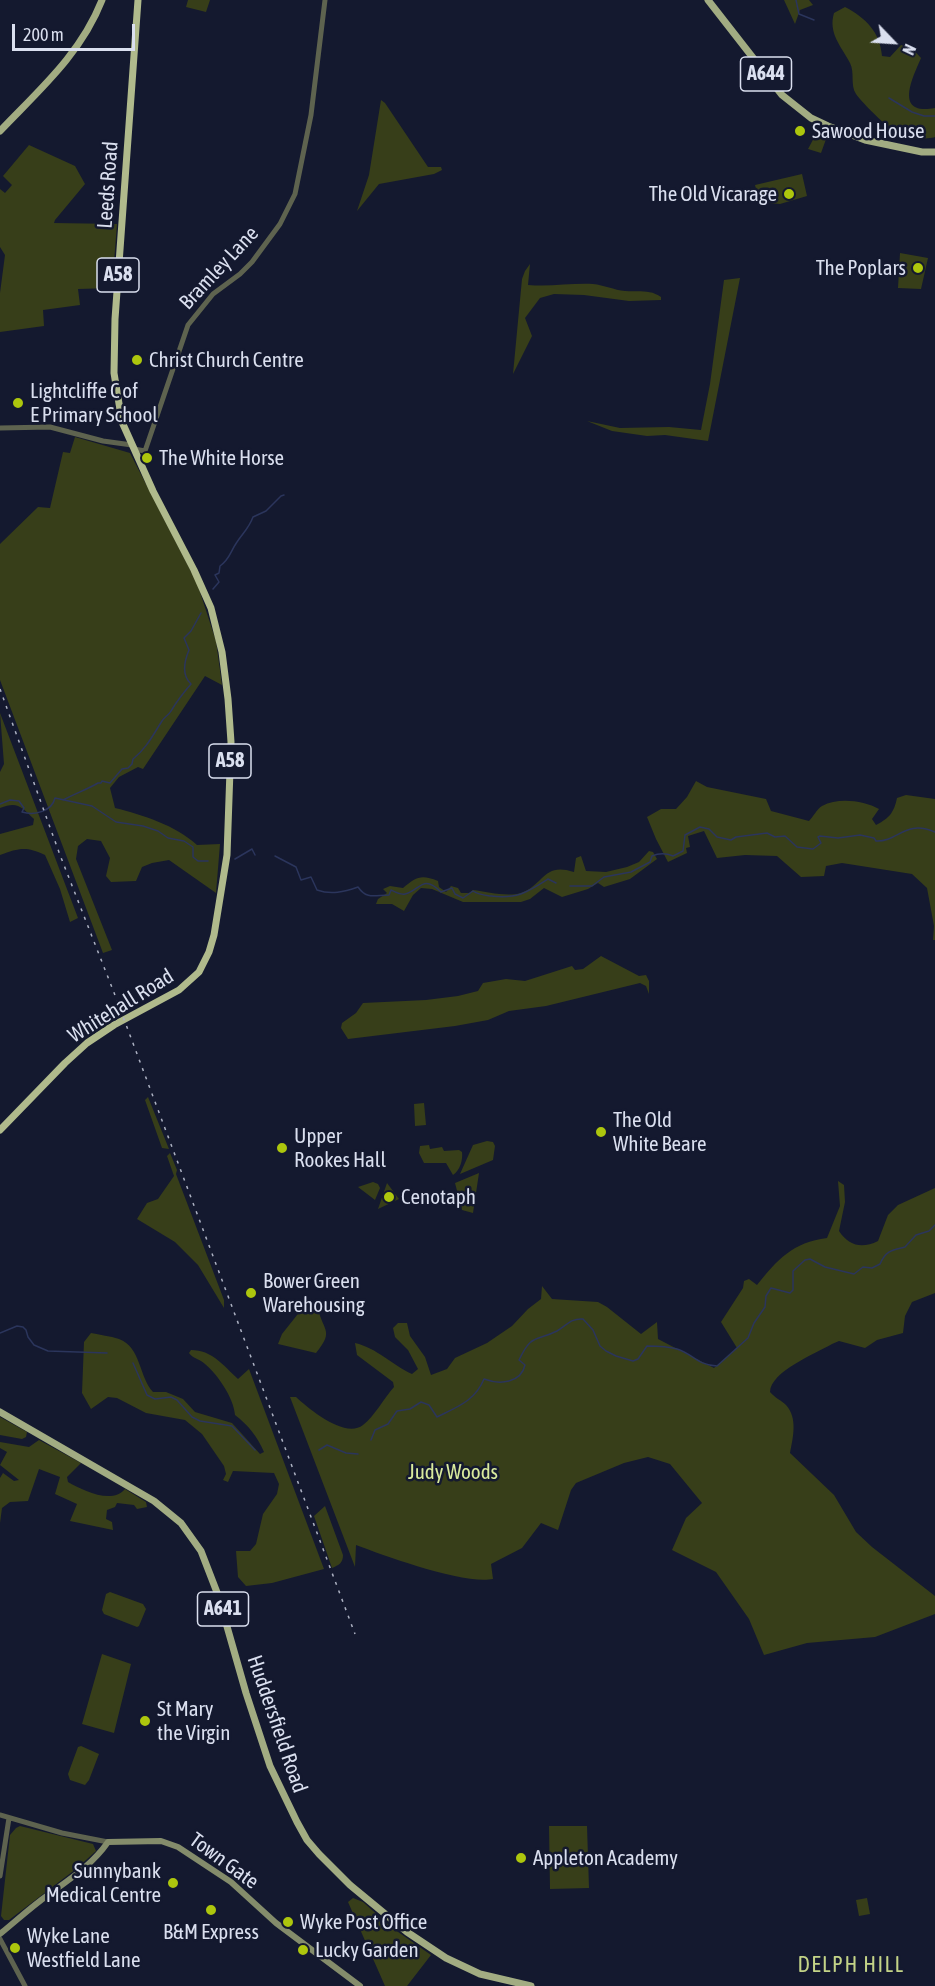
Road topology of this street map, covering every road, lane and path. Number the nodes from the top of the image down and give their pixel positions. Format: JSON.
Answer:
{"nodes":[{"id":1,"x":102,"y":0,"type":"edge"},
{"id":2,"x":138,"y":0,"type":"edge"},
{"id":3,"x":325,"y":0,"type":"edge"},
{"id":4,"x":708,"y":0,"type":"edge"},
{"id":5,"x":0,"y":131,"type":"edge"},
{"id":6,"x":935,"y":152,"type":"edge"},
{"id":7,"x":0,"y":428,"type":"edge"},
{"id":8,"x":133,"y":447,"type":"junction"},
{"id":9,"x":177,"y":538,"type":"joint"},
{"id":10,"x":0,"y":1130,"type":"edge"},
{"id":11,"x":0,"y":1412,"type":"edge"},
{"id":12,"x":0,"y":1815,"type":"edge"},
{"id":13,"x":9,"y":1818,"type":"junction"},
{"id":14,"x":108,"y":1842,"type":"junction"},
{"id":15,"x":0,"y":1876,"type":"edge"},
{"id":16,"x":0,"y":1934,"type":"edge"},
{"id":17,"x":25,"y":1986,"type":"edge"},
{"id":18,"x":360,"y":1986,"type":"edge"},
{"id":19,"x":531,"y":1986,"type":"edge"}],
"edges":[{"from":1,"to":5,"type":"main road"},
{"from":2,"to":8,"type":"highway","name":"Leeds Road","number":"A58"},
{"from":3,"to":8,"type":"street","name":"Bramley Lane"},
{"from":4,"to":6,"type":"main road","number":"A644"},
{"from":7,"to":8,"type":"street"},
{"from":8,"to":9,"type":"highway","name":"Leeds Road","number":"A58"},
{"from":9,"to":10,"type":"highway","name":"Whitehall Road","number":"A58"},
{"from":11,"to":19,"type":"main road","name":"Huddersfield Road","number":"A641"},
{"from":12,"to":13,"type":"street","name":"Town Gate"},
{"from":13,"to":14,"type":"street","name":"Town Gate"},
{"from":13,"to":15,"type":"street"},
{"from":14,"to":16,"type":"main road"},
{"from":14,"to":18,"type":"main road","name":"Town Gate"},
{"from":16,"to":17,"type":"street"}]}
